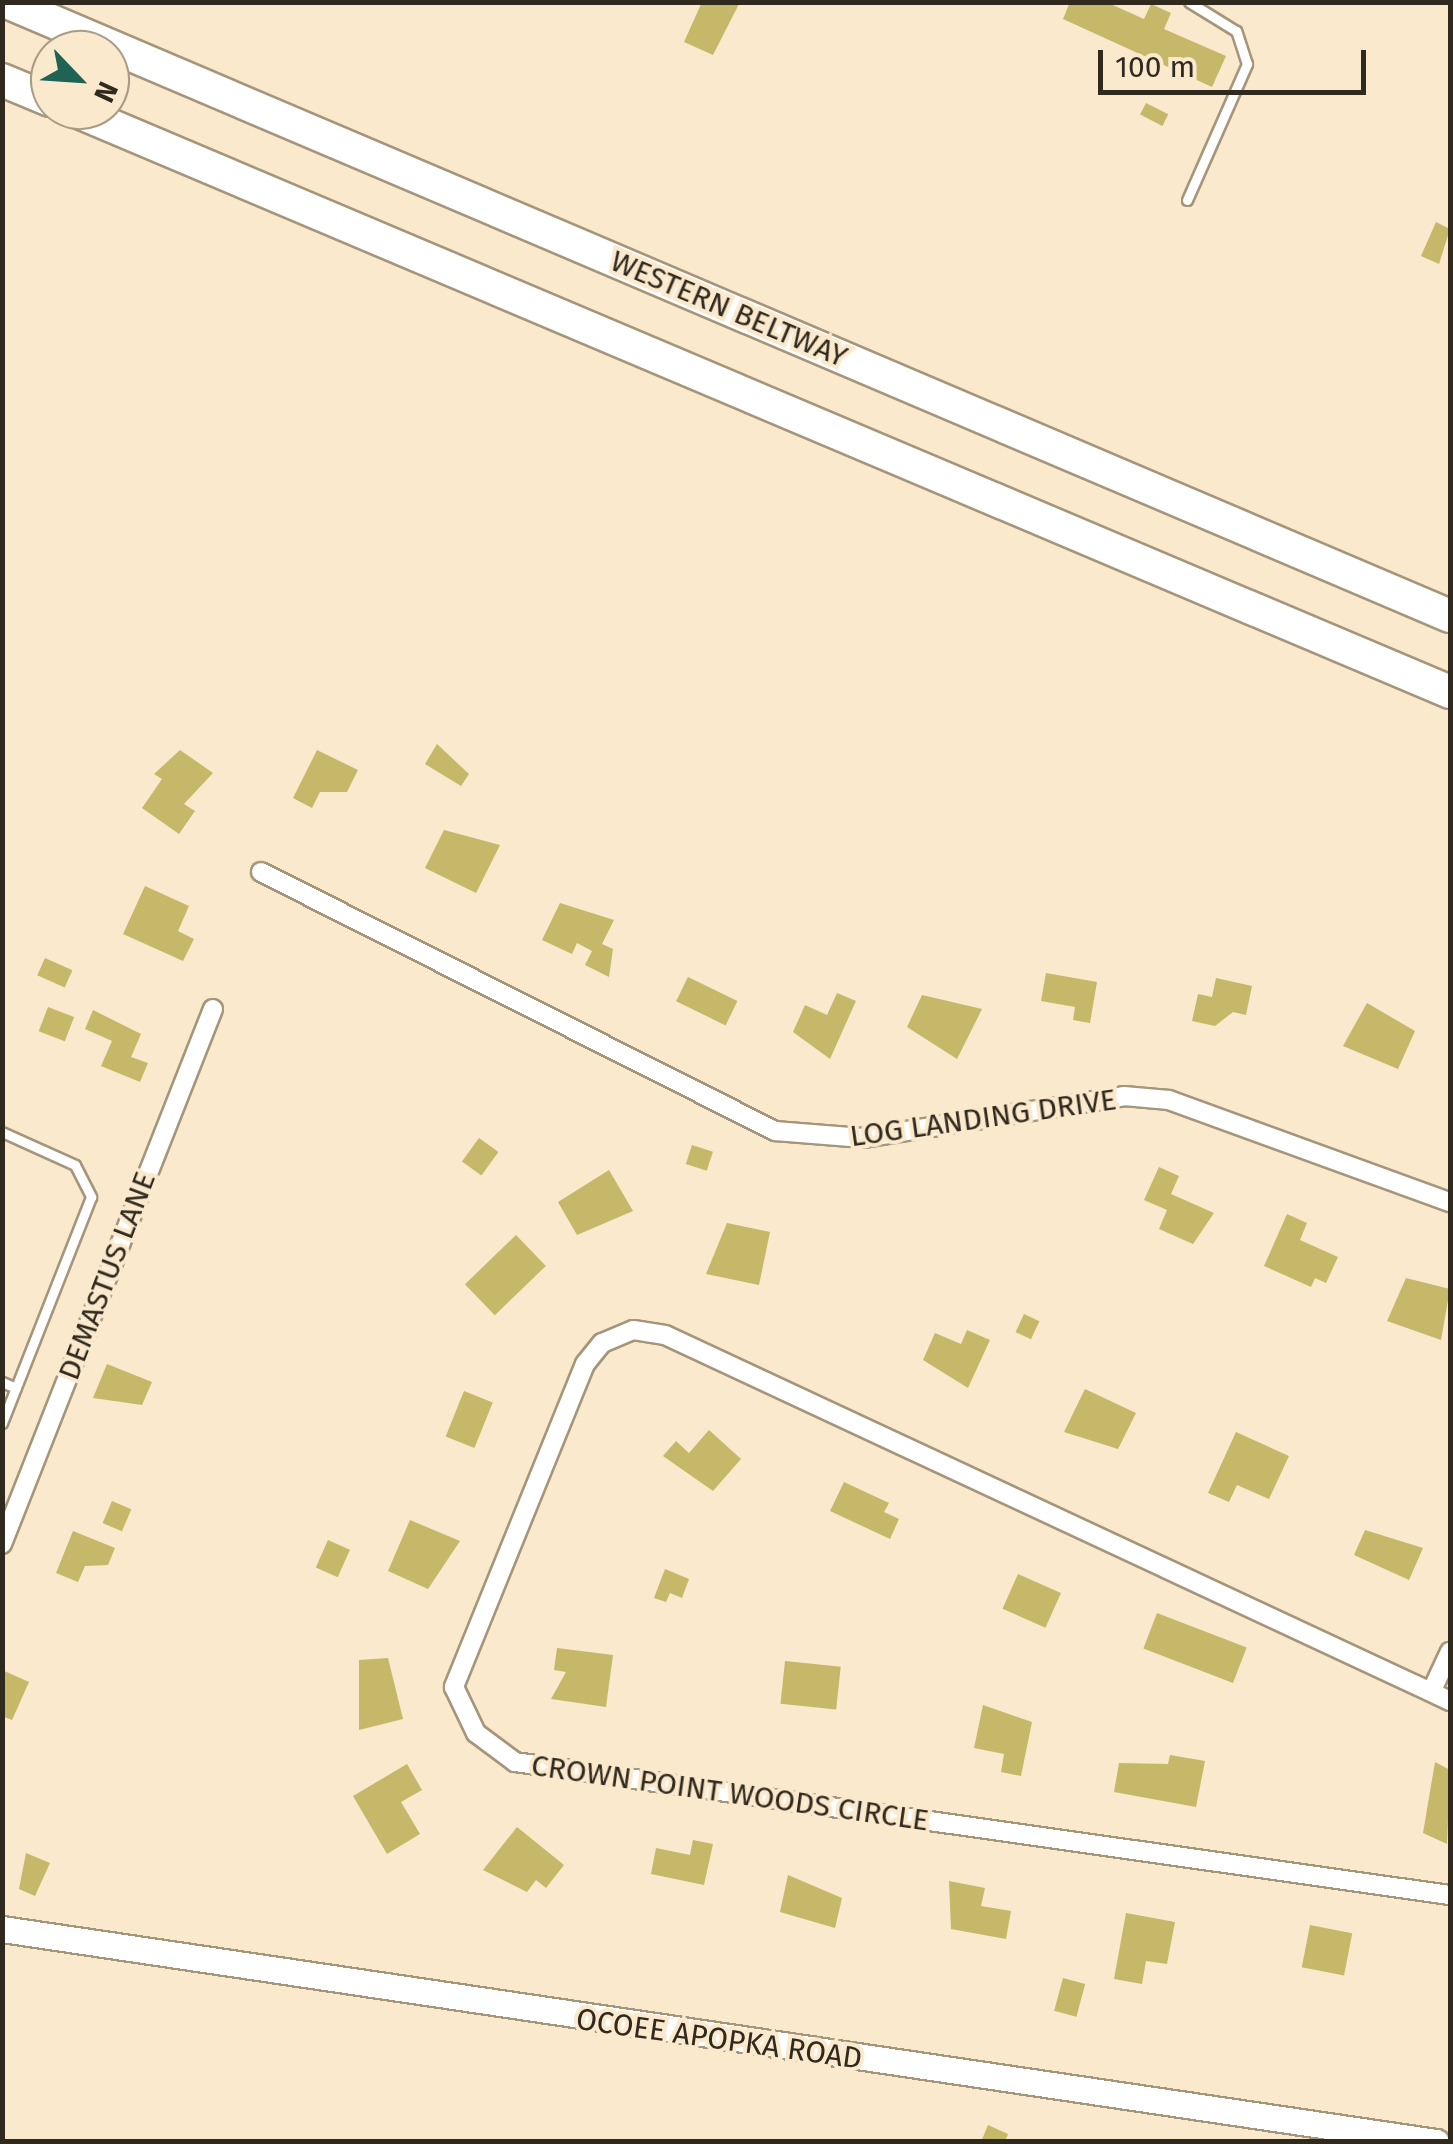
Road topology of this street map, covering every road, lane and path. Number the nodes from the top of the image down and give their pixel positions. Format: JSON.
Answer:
{"nodes":[{"id":1,"x":7,"y":2,"type":"edge"},
{"id":2,"x":1189,"y":2,"type":"edge"},
{"id":3,"x":2,"y":80,"type":"edge"},
{"id":4,"x":30,"y":92,"type":"edge"},
{"id":5,"x":121,"y":130,"type":"edge"},
{"id":6,"x":1187,"y":200,"type":"dead end"},
{"id":7,"x":1450,"y":616,"type":"edge"},
{"id":8,"x":1450,"y":692,"type":"edge"},
{"id":9,"x":261,"y":872,"type":"dead end"},
{"id":10,"x":213,"y":1008,"type":"dead end"},
{"id":11,"x":2,"y":1132,"type":"edge"},
{"id":12,"x":1450,"y":1202,"type":"edge"},
{"id":13,"x":2,"y":1382,"type":"edge"},
{"id":14,"x":16,"y":1388,"type":"junction"},
{"id":15,"x":2,"y":1423,"type":"edge"},
{"id":16,"x":2,"y":1544,"type":"edge"},
{"id":17,"x":1450,"y":1652,"type":"edge"},
{"id":18,"x":1433,"y":1688,"type":"junction"},
{"id":19,"x":1450,"y":1701,"type":"edge"},
{"id":20,"x":1450,"y":1895,"type":"edge"},
{"id":21,"x":2,"y":1929,"type":"edge"},
{"id":22,"x":1436,"y":2142,"type":"edge"}],
"edges":[{"from":1,"to":7,"type":"highway","name":"WESTERN BELTWAY"},
{"from":2,"to":6,"type":"lane"},
{"from":3,"to":4,"type":"highway"},
{"from":5,"to":8,"type":"highway"},
{"from":9,"to":12,"type":"street","name":"LOG LANDING DRIVE"},
{"from":10,"to":16,"type":"street","name":"DEMASTUS LANE"},
{"from":11,"to":14,"type":"lane"},
{"from":13,"to":14,"type":"lane"},
{"from":14,"to":15,"type":"lane"},
{"from":17,"to":18,"type":"street"},
{"from":18,"to":19,"type":"street","name":"CROWN POINT WOODS CIRCLE"},
{"from":18,"to":20,"type":"street","name":"CROWN POINT WOODS CIRCLE"},
{"from":21,"to":22,"type":"main road","name":"OCOEE APOPKA ROAD"}]}
